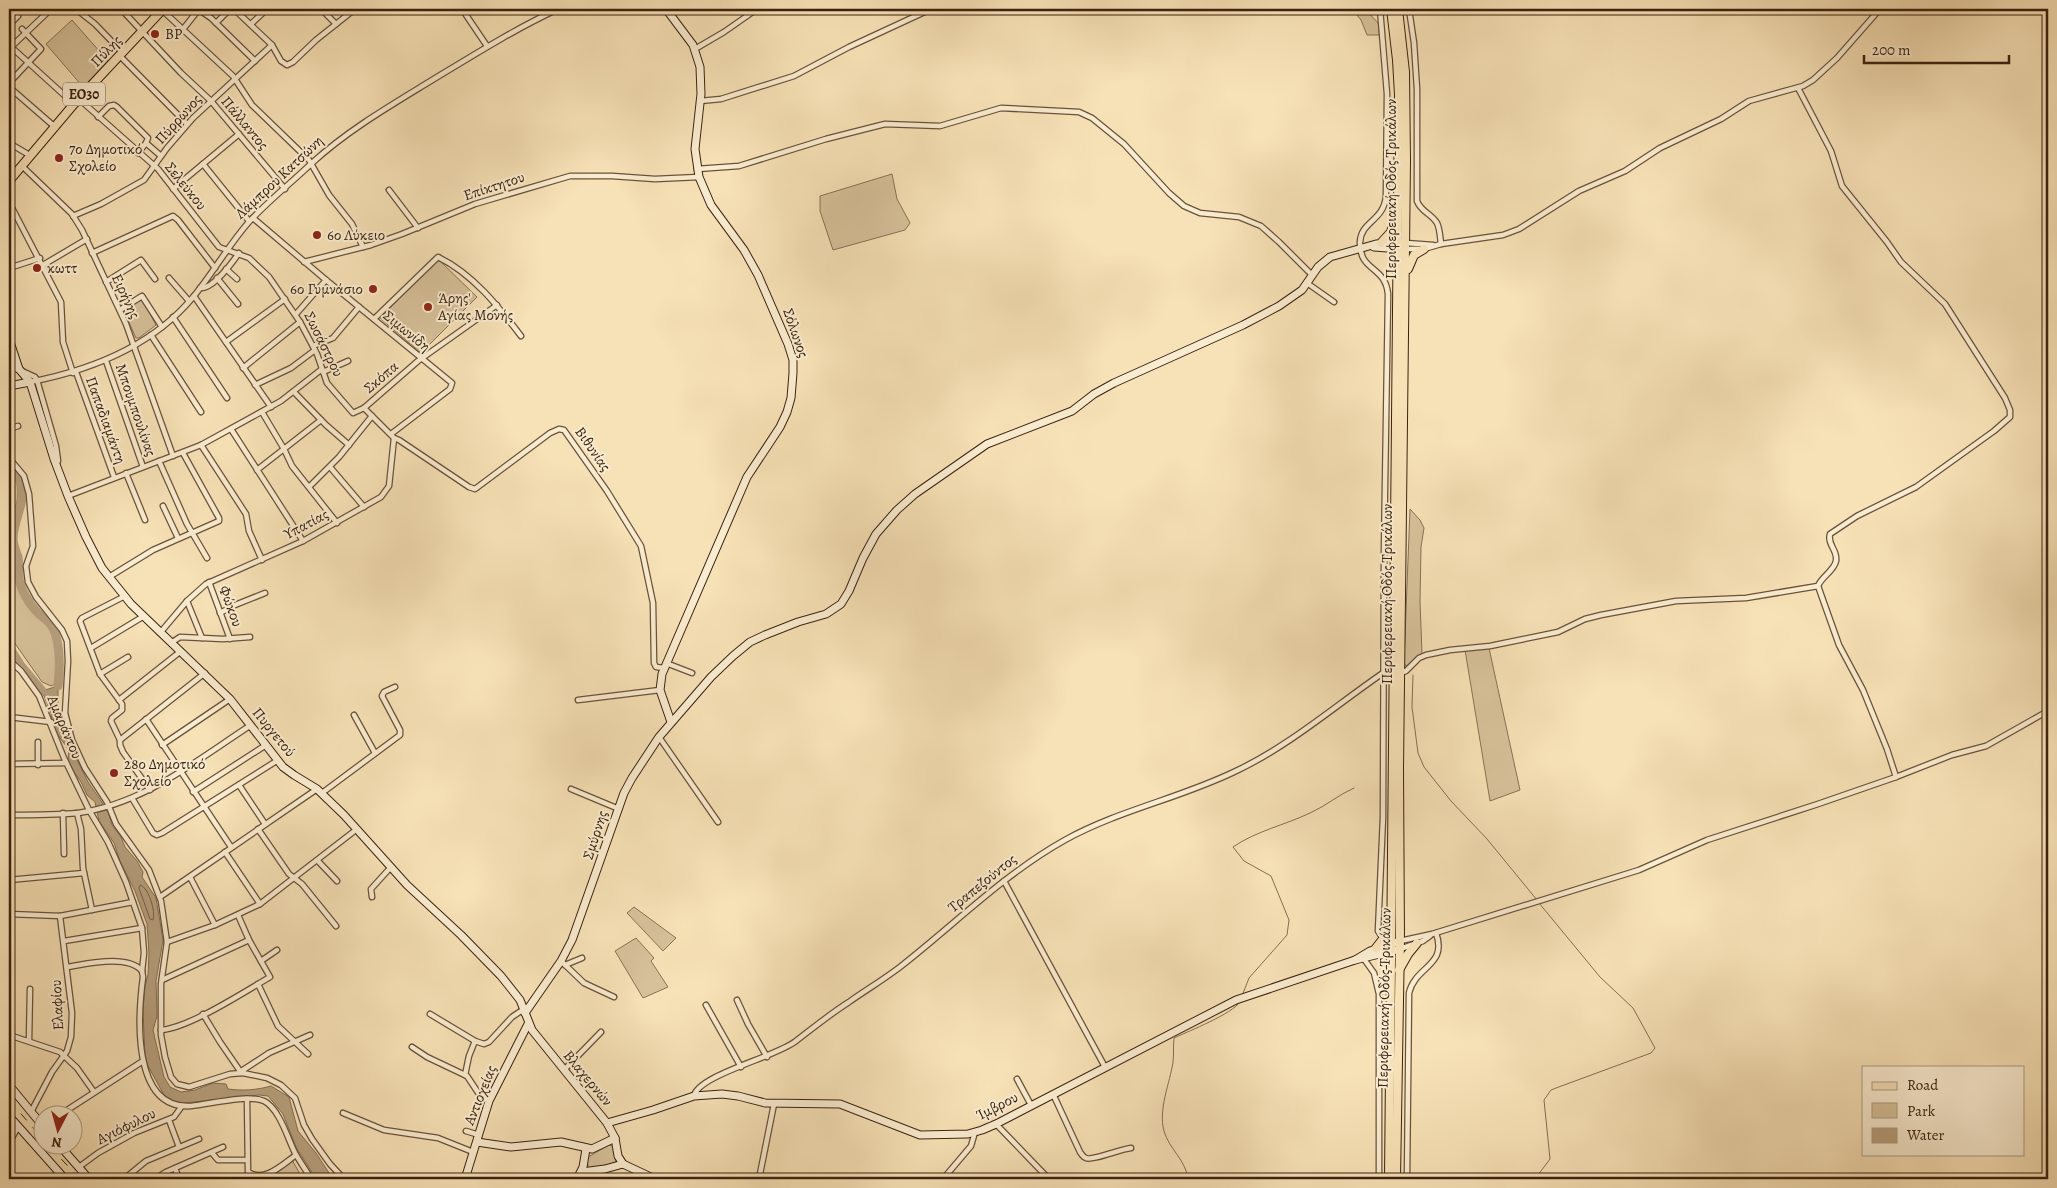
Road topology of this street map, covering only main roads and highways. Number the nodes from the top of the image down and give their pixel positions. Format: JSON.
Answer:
{"nodes":[{"id":1,"x":162,"y":9,"type":"edge"},
{"id":2,"x":1391,"y":9,"type":"edge"},
{"id":3,"x":1398,"y":9,"type":"edge"},
{"id":4,"x":9,"y":181,"type":"edge"},
{"id":5,"x":1397,"y":213,"type":"junction"},
{"id":6,"x":1381,"y":243,"type":"road end"},
{"id":7,"x":1424,"y":249,"type":"road end"},
{"id":8,"x":1405,"y":281,"type":"junction"},
{"id":9,"x":1391,"y":919,"type":"junction"},
{"id":10,"x":1418,"y":943,"type":"road end"},
{"id":11,"x":1376,"y":948,"type":"road end"},
{"id":12,"x":1398,"y":972,"type":"junction"},
{"id":13,"x":1389,"y":1179,"type":"edge"},
{"id":14,"x":1396,"y":1179,"type":"edge"}],
"edges":[{"from":1,"to":4,"type":"main road","name":"Πύλης","number":"ΕΟ30"},
{"from":2,"to":5,"type":"main road","name":"Περιφερειακή Οδός Τρικάλων"},
{"from":3,"to":8,"type":"main road","name":"Περιφερειακή Οδός Τρικάλων"},
{"from":5,"to":6,"type":"main road"},
{"from":5,"to":9,"type":"main road","name":"Περιφερειακή Οδός Τρικάλων"},
{"from":7,"to":8,"type":"main road"},
{"from":8,"to":12,"type":"main road","name":"Περιφερειακή Οδός Τρικάλων"},
{"from":9,"to":11,"type":"main road"},
{"from":9,"to":13,"type":"main road","name":"Περιφερειακή Οδός Τρικάλων"},
{"from":10,"to":12,"type":"main road"},
{"from":12,"to":14,"type":"main road","name":"Περιφερειακή Οδός Τρικάλων"}]}
